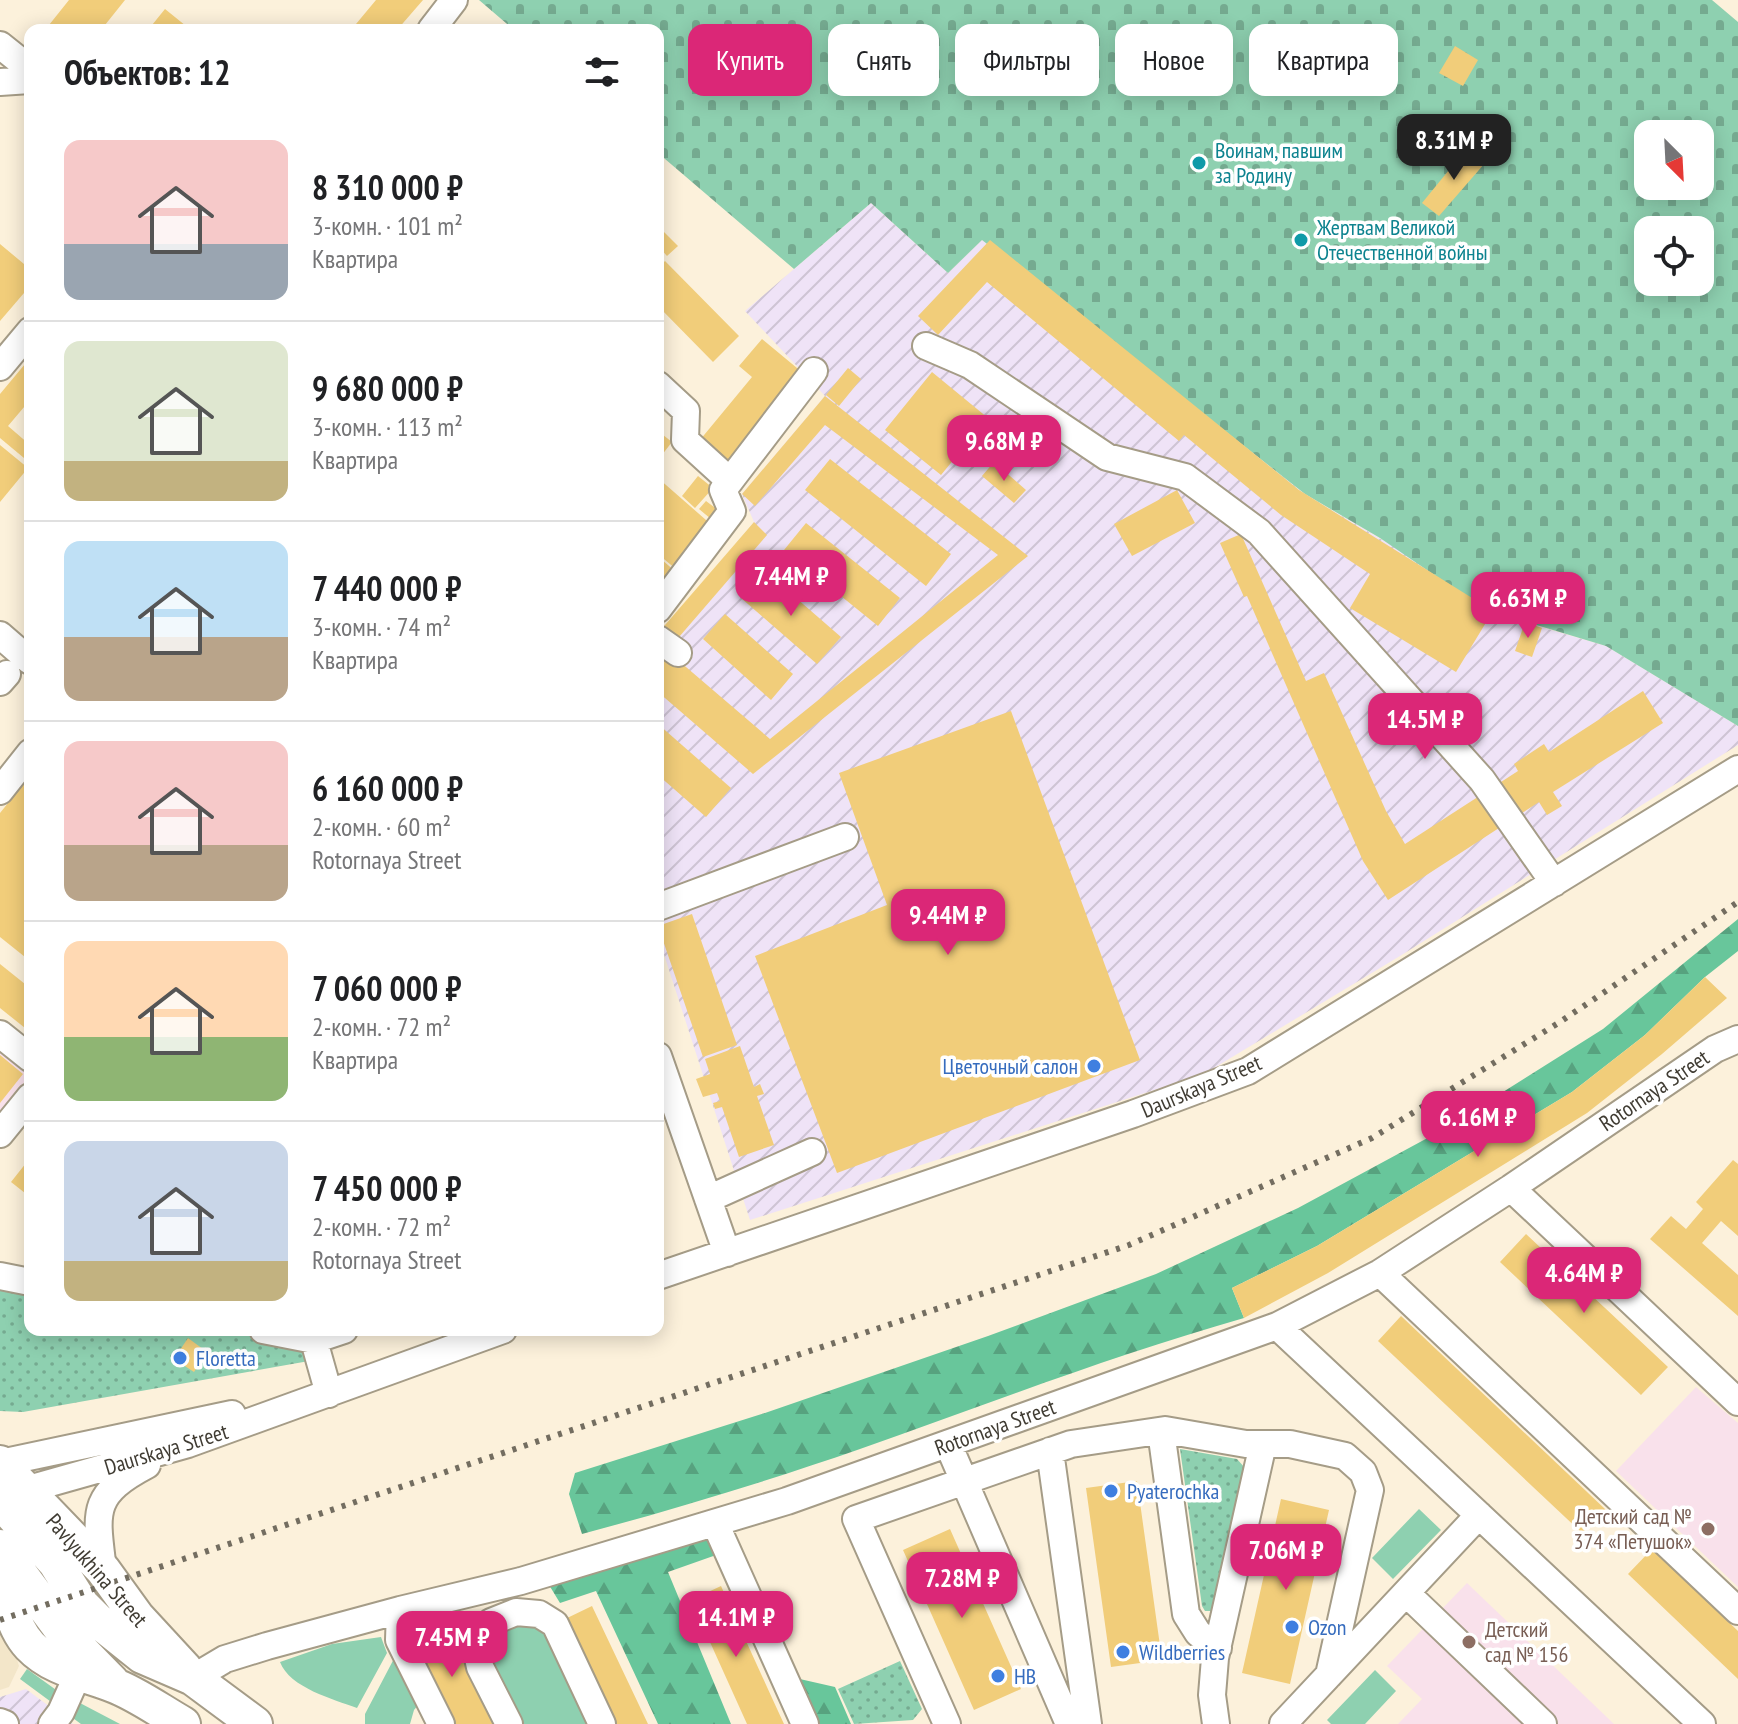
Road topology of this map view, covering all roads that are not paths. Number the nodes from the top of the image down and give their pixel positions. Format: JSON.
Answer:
{"nodes":[{"id":1,"x":454,"y":0,"type":"edge"},
{"id":2,"x":436,"y":24,"type":"edge"},
{"id":3,"x":0,"y":45,"type":"edge"},
{"id":4,"x":24,"y":64,"type":"edge"},
{"id":5,"x":24,"y":80,"type":"edge"},
{"id":6,"x":0,"y":82,"type":"edge"},
{"id":7,"x":24,"y":338,"type":"edge"},
{"id":8,"x":926,"y":346,"type":"dead end"},
{"id":9,"x":0,"y":367,"type":"edge"},
{"id":10,"x":814,"y":371,"type":"dead end"},
{"id":11,"x":664,"y":391,"type":"edge"},
{"id":12,"x":730,"y":481,"type":"junction"},
{"id":13,"x":664,"y":601,"type":"edge"},
{"id":14,"x":0,"y":635,"type":"edge"},
{"id":15,"x":24,"y":656,"type":"edge"},
{"id":16,"x":24,"y":761,"type":"edge"},
{"id":17,"x":1738,"y":769,"type":"edge"},
{"id":18,"x":0,"y":791,"type":"edge"},
{"id":19,"x":845,"y":837,"type":"dead end"},
{"id":20,"x":1554,"y":883,"type":"junction"},
{"id":21,"x":664,"y":905,"type":"edge"},
{"id":22,"x":0,"y":1034,"type":"edge"},
{"id":23,"x":1738,"y":1039,"type":"edge"},
{"id":24,"x":24,"y":1053,"type":"edge"},
{"id":25,"x":664,"y":1073,"type":"edge"},
{"id":26,"x":24,"y":1104,"type":"edge"},
{"id":27,"x":0,"y":1134,"type":"edge"},
{"id":28,"x":812,"y":1152,"type":"dead end"},
{"id":29,"x":1511,"y":1188,"type":"junction"},
{"id":30,"x":708,"y":1199,"type":"junction"},
{"id":31,"x":727,"y":1253,"type":"junction"},
{"id":32,"x":1380,"y":1273,"type":"junction"},
{"id":33,"x":664,"y":1274,"type":"edge"},
{"id":34,"x":0,"y":1276,"type":"edge"},
{"id":35,"x":24,"y":1281,"type":"edge"},
{"id":36,"x":1277,"y":1326,"type":"junction"},
{"id":37,"x":312,"y":1336,"type":"edge"},
{"id":38,"x":481,"y":1336,"type":"edge"},
{"id":39,"x":329,"y":1394,"type":"junction"},
{"id":40,"x":1738,"y":1402,"type":"edge"},
{"id":41,"x":1161,"y":1431,"type":"junction"},
{"id":42,"x":188,"y":1444,"type":"junction"},
{"id":43,"x":948,"y":1444,"type":"junction"},
{"id":44,"x":1263,"y":1444,"type":"junction"},
{"id":45,"x":1050,"y":1451,"type":"junction"},
{"id":46,"x":0,"y":1463,"type":"edge"},
{"id":47,"x":964,"y":1481,"type":"junction"},
{"id":48,"x":8,"y":1496,"type":"edge"},
{"id":49,"x":1479,"y":1515,"type":"junction"},
{"id":50,"x":715,"y":1523,"type":"junction"},
{"id":51,"x":0,"y":1547,"type":"edge"},
{"id":52,"x":103,"y":1570,"type":"junction"},
{"id":53,"x":0,"y":1586,"type":"edge"},
{"id":54,"x":1406,"y":1593,"type":"junction"},
{"id":55,"x":400,"y":1610,"type":"junction"},
{"id":56,"x":1738,"y":1611,"type":"edge"},
{"id":57,"x":1218,"y":1648,"type":"junction"},
{"id":58,"x":78,"y":1674,"type":"junction"},
{"id":59,"x":1329,"y":1675,"type":"junction"},
{"id":60,"x":193,"y":1678,"type":"junction"},
{"id":61,"x":115,"y":1685,"type":"junction"},
{"id":62,"x":1532,"y":1720,"type":"edge"},
{"id":63,"x":52,"y":1724,"type":"edge"},
{"id":64,"x":183,"y":1724,"type":"edge"},
{"id":65,"x":255,"y":1724,"type":"edge"},
{"id":66,"x":441,"y":1724,"type":"edge"},
{"id":67,"x":509,"y":1724,"type":"edge"},
{"id":68,"x":602,"y":1724,"type":"edge"},
{"id":69,"x":805,"y":1724,"type":"edge"},
{"id":70,"x":947,"y":1724,"type":"edge"},
{"id":71,"x":1069,"y":1724,"type":"edge"},
{"id":72,"x":1088,"y":1724,"type":"edge"},
{"id":73,"x":1216,"y":1724,"type":"edge"},
{"id":74,"x":1283,"y":1724,"type":"edge"},
{"id":75,"x":1702,"y":1724,"type":"edge"}],
"edges":[{"from":1,"to":2,"type":"street"},
{"from":3,"to":4,"type":"street"},
{"from":5,"to":6,"type":"street"},
{"from":7,"to":9,"type":"street"},
{"from":8,"to":20,"type":"street"},
{"from":10,"to":12,"type":"street"},
{"from":11,"to":12,"type":"street"},
{"from":12,"to":13,"type":"street"},
{"from":14,"to":15,"type":"street"},
{"from":16,"to":18,"type":"street"},
{"from":17,"to":20,"type":"street","name":"Daurskaya Street"},
{"from":19,"to":21,"type":"street"},
{"from":20,"to":31,"type":"street","name":"Daurskaya Street"},
{"from":22,"to":24,"type":"street"},
{"from":23,"to":29,"type":"street","name":"Rotornaya Street"},
{"from":25,"to":30,"type":"street"},
{"from":26,"to":27,"type":"street"},
{"from":28,"to":30,"type":"street"},
{"from":29,"to":32,"type":"street","name":"Rotornaya Street"},
{"from":29,"to":40,"type":"street"},
{"from":30,"to":31,"type":"street"},
{"from":31,"to":33,"type":"street","name":"Daurskaya Street"},
{"from":32,"to":36,"type":"street","name":"Rotornaya Street"},
{"from":32,"to":56,"type":"street"},
{"from":34,"to":35,"type":"street"},
{"from":36,"to":43,"type":"street","name":"Rotornaya Street"},
{"from":36,"to":49,"type":"street"},
{"from":37,"to":39,"type":"street"},
{"from":38,"to":39,"type":"street","name":"Daurskaya Street"},
{"from":39,"to":42,"type":"street","name":"Daurskaya Street"},
{"from":39,"to":46,"type":"street","name":"Daurskaya Street"},
{"from":41,"to":44,"type":"street"},
{"from":41,"to":45,"type":"street"},
{"from":41,"to":57,"type":"street"},
{"from":42,"to":48,"type":"street","name":"Daurskaya Street"},
{"from":42,"to":52,"type":"street"},
{"from":43,"to":47,"type":"street"},
{"from":43,"to":50,"type":"street","name":"Rotornaya Street"},
{"from":44,"to":57,"type":"street"},
{"from":44,"to":59,"type":"street"},
{"from":45,"to":47,"type":"street"},
{"from":45,"to":72,"type":"street"},
{"from":46,"to":48,"type":"main road","name":"Pavlyukhina Street"},
{"from":47,"to":70,"type":"street"},
{"from":47,"to":71,"type":"street"},
{"from":48,"to":52,"type":"main road","name":"Pavlyukhina Street"},
{"from":48,"to":60,"type":"main road","name":"Pavlyukhina Street"},
{"from":49,"to":54,"type":"street"},
{"from":49,"to":75,"type":"street"},
{"from":50,"to":55,"type":"street","name":"Rotornaya Street"},
{"from":50,"to":69,"type":"street"},
{"from":51,"to":61,"type":"main road"},
{"from":52,"to":60,"type":"main road","name":"Pavlyukhina Street"},
{"from":53,"to":58,"type":"main road"},
{"from":54,"to":59,"type":"street"},
{"from":54,"to":62,"type":"street"},
{"from":55,"to":60,"type":"street","name":"Rotornaya Street"},
{"from":55,"to":66,"type":"street"},
{"from":57,"to":73,"type":"street"},
{"from":58,"to":61,"type":"main road"},
{"from":58,"to":63,"type":"street"},
{"from":59,"to":74,"type":"street"},
{"from":60,"to":65,"type":"main road","name":"Pavlyukhina Street"},
{"from":61,"to":64,"type":"main road"},
{"from":67,"to":68,"type":"street"}]}
